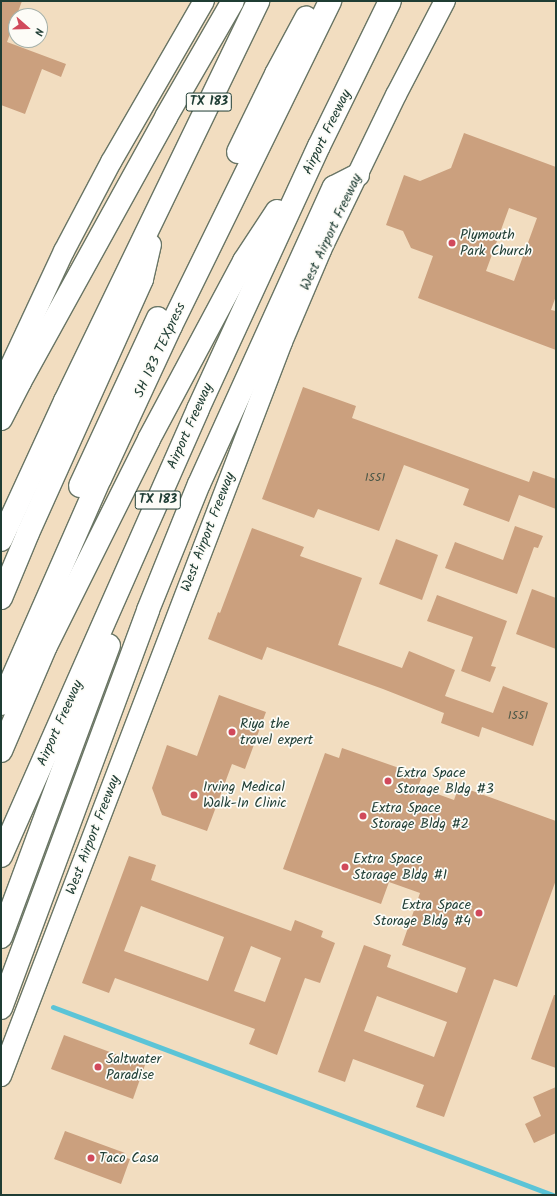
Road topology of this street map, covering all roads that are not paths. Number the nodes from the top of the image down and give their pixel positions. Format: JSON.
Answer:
{"nodes":[{"id":1,"x":204,"y":1,"type":"edge"},
{"id":2,"x":233,"y":1,"type":"edge"},
{"id":3,"x":258,"y":1,"type":"edge"},
{"id":4,"x":314,"y":1,"type":"edge"},
{"id":5,"x":330,"y":1,"type":"edge"},
{"id":6,"x":390,"y":1,"type":"edge"},
{"id":7,"x":445,"y":1,"type":"edge"},
{"id":8,"x":319,"y":146,"type":"junction"},
{"id":9,"x":358,"y":175,"type":"junction"},
{"id":10,"x":160,"y":203,"type":"junction"},
{"id":11,"x":1,"y":386,"type":"edge"},
{"id":12,"x":1,"y":419,"type":"edge"},
{"id":13,"x":1,"y":540,"type":"edge"},
{"id":14,"x":122,"y":583,"type":"junction"},
{"id":15,"x":1,"y":598,"type":"edge"},
{"id":16,"x":1,"y":666,"type":"edge"},
{"id":17,"x":1,"y":704,"type":"edge"},
{"id":18,"x":1,"y":750,"type":"edge"},
{"id":19,"x":1,"y":856,"type":"edge"},
{"id":20,"x":1,"y":936,"type":"edge"},
{"id":21,"x":1,"y":1008,"type":"edge"},
{"id":22,"x":1,"y":1076,"type":"edge"}],
"edges":[{"from":1,"to":11,"type":"main road"},
{"from":2,"to":12,"type":"highway"},
{"from":3,"to":10,"type":"highway","number":"TX 183"},
{"from":4,"to":16,"type":"highway","name":"SH 183 TEXpress"},
{"from":5,"to":17,"type":"highway","name":"SH 183 TEXpress"},
{"from":6,"to":8,"type":"highway","name":"Airport Freeway","number":"TX 183"},
{"from":7,"to":9,"type":"main road","name":"West Airport Freeway"},
{"from":8,"to":14,"type":"highway","name":"Airport Freeway","number":"TX 183"},
{"from":8,"to":18,"type":"highway"},
{"from":9,"to":21,"type":"highway"},
{"from":9,"to":22,"type":"main road","name":"West Airport Freeway"},
{"from":10,"to":13,"type":"highway","number":"TX 183"},
{"from":10,"to":15,"type":"highway"},
{"from":14,"to":19,"type":"highway","name":"Airport Freeway","number":"TX 183"},
{"from":14,"to":20,"type":"highway"}]}
